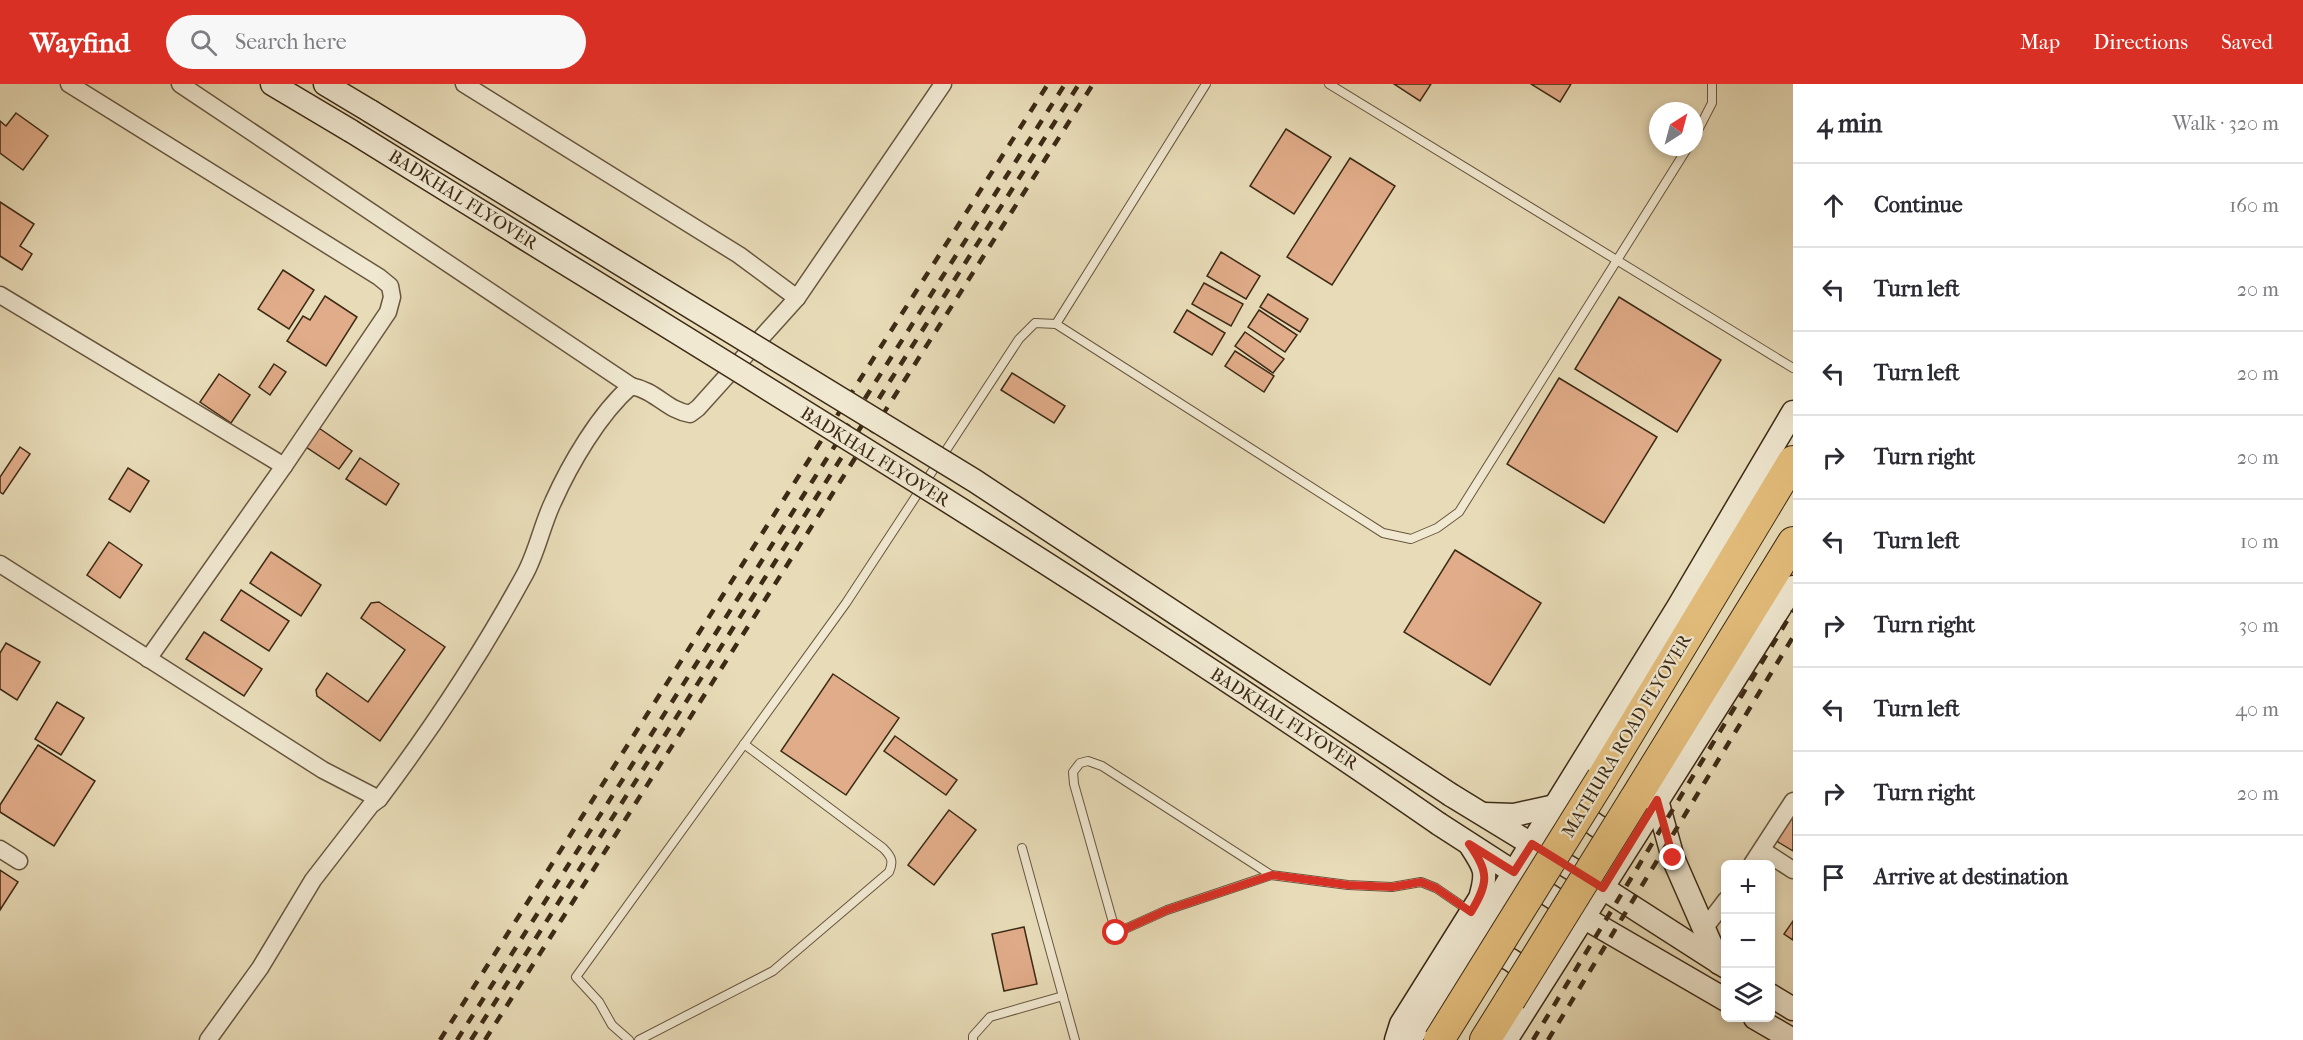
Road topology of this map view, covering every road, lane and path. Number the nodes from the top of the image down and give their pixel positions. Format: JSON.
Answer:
{"nodes":[{"id":1,"x":69,"y":84,"type":"edge"},
{"id":2,"x":180,"y":84,"type":"edge"},
{"id":3,"x":273,"y":84,"type":"edge"},
{"id":4,"x":325,"y":84,"type":"edge"},
{"id":5,"x":464,"y":84,"type":"edge"},
{"id":6,"x":943,"y":84,"type":"edge"},
{"id":7,"x":1206,"y":84,"type":"edge"},
{"id":8,"x":1329,"y":84,"type":"edge"},
{"id":9,"x":1712,"y":84,"type":"edge"},
{"id":10,"x":1703,"y":120,"type":"edge"},
{"id":11,"x":1682,"y":156,"type":"edge"},
{"id":12,"x":1618,"y":261,"type":"junction"},
{"id":13,"x":0,"y":295,"type":"edge"},
{"id":14,"x":797,"y":298,"type":"junction"},
{"id":15,"x":1056,"y":324,"type":"junction"},
{"id":16,"x":1793,"y":368,"type":"edge"},
{"id":17,"x":631,"y":386,"type":"junction"},
{"id":18,"x":1793,"y":412,"type":"edge"},
{"id":19,"x":1793,"y":461,"type":"edge"},
{"id":20,"x":284,"y":466,"type":"junction"},
{"id":21,"x":1793,"y":542,"type":"edge"},
{"id":22,"x":0,"y":564,"type":"edge"},
{"id":23,"x":1793,"y":587,"type":"edge"},
{"id":24,"x":148,"y":659,"type":"junction"},
{"id":25,"x":744,"y":744,"type":"junction"},
{"id":26,"x":1560,"y":798,"type":"junction"},
{"id":27,"x":379,"y":799,"type":"junction"},
{"id":28,"x":1657,"y":800,"type":"junction"},
{"id":29,"x":1793,"y":801,"type":"edge"},
{"id":30,"x":1483,"y":814,"type":"junction"},
{"id":31,"x":1636,"y":833,"type":"junction"},
{"id":32,"x":1469,"y":844,"type":"junction"},
{"id":33,"x":1532,"y":844,"type":"junction"},
{"id":34,"x":1022,"y":848,"type":"dead end"},
{"id":35,"x":0,"y":849,"type":"edge"},
{"id":36,"x":1762,"y":850,"type":"junction"},
{"id":37,"x":1755,"y":860,"type":"edge"},
{"id":38,"x":19,"y":861,"type":"dead end"},
{"id":39,"x":1793,"y":870,"type":"edge"},
{"id":40,"x":1514,"y":872,"type":"junction"},
{"id":41,"x":1272,"y":875,"type":"junction"},
{"id":42,"x":1603,"y":888,"type":"junction"},
{"id":43,"x":1721,"y":906,"type":"edge"},
{"id":44,"x":1471,"y":912,"type":"junction"},
{"id":45,"x":1583,"y":917,"type":"junction"},
{"id":46,"x":1704,"y":929,"type":"junction"},
{"id":47,"x":1461,"y":958,"type":"junction"},
{"id":48,"x":1721,"y":963,"type":"edge"},
{"id":49,"x":1721,"y":964,"type":"edge"},
{"id":50,"x":1534,"y":995,"type":"junction"},
{"id":51,"x":1063,"y":996,"type":"junction"},
{"id":52,"x":1721,"y":998,"type":"edge"},
{"id":53,"x":1775,"y":998,"type":"edge"},
{"id":54,"x":1793,"y":1009,"type":"edge"},
{"id":55,"x":1763,"y":1022,"type":"edge"},
{"id":56,"x":208,"y":1040,"type":"edge"},
{"id":57,"x":629,"y":1040,"type":"edge"},
{"id":58,"x":639,"y":1040,"type":"edge"},
{"id":59,"x":973,"y":1040,"type":"edge"},
{"id":60,"x":1075,"y":1040,"type":"edge"},
{"id":61,"x":1396,"y":1040,"type":"edge"},
{"id":62,"x":1410,"y":1040,"type":"edge"},
{"id":63,"x":1439,"y":1040,"type":"edge"},
{"id":64,"x":1485,"y":1040,"type":"edge"},
{"id":65,"x":1506,"y":1040,"type":"edge"},
{"id":66,"x":1793,"y":1040,"type":"edge"}],
"edges":[{"from":1,"to":20,"type":"street"},
{"from":2,"to":17,"type":"street"},
{"from":3,"to":32,"type":"main road","name":"BADKHAL FLYOVER","bridge":true},
{"from":4,"to":30,"type":"main road","name":"BADKHAL FLYOVER","bridge":true},
{"from":5,"to":14,"type":"street"},
{"from":6,"to":14,"type":"street"},
{"from":7,"to":15,"type":"lane"},
{"from":8,"to":12,"type":"lane"},
{"from":9,"to":10,"type":"lane"},
{"from":11,"to":12,"type":"lane"},
{"from":12,"to":15,"type":"lane"},
{"from":12,"to":16,"type":"lane"},
{"from":13,"to":20,"type":"street"},
{"from":14,"to":17,"type":"street"},
{"from":15,"to":25,"type":"lane"},
{"from":17,"to":27,"type":"street"},
{"from":18,"to":26,"type":"main road"},
{"from":19,"to":63,"type":"highway","name":"MATHURA ROAD FLYOVER","bridge":true},
{"from":20,"to":24,"type":"street"},
{"from":21,"to":64,"type":"highway","name":"MATHURA ROAD FLYOVER","bridge":true},
{"from":22,"to":24,"type":"street"},
{"from":23,"to":28,"type":"main road"},
{"from":24,"to":27,"type":"street"},
{"from":25,"to":57,"type":"lane"},
{"from":25,"to":58,"type":"lane"},
{"from":26,"to":30,"type":"main road"},
{"from":26,"to":31,"type":"main road"},
{"from":26,"to":33,"type":"main road"},
{"from":27,"to":56,"type":"street"},
{"from":28,"to":31,"type":"main road"},
{"from":28,"to":46,"type":"main road"},
{"from":29,"to":36,"type":"street"},
{"from":30,"to":33,"type":"main road","name":"BADKHAL FLYOVER"},
{"from":31,"to":42,"type":"main road"},
{"from":32,"to":40,"type":"main road","name":"BADKHAL FLYOVER"},
{"from":32,"to":44,"type":"main road"},
{"from":33,"to":40,"type":"main road"},
{"from":33,"to":42,"type":"main road","name":"BADKHAL FLYOVER"},
{"from":34,"to":51,"type":"lane"},
{"from":35,"to":38,"type":"street"},
{"from":36,"to":37,"type":"street"},
{"from":36,"to":39,"type":"street"},
{"from":40,"to":45,"type":"main road","name":"BADKHAL FLYOVER"},
{"from":40,"to":47,"type":"main road"},
{"from":41,"to":41,"type":"lane"},
{"from":41,"to":44,"type":"lane"},
{"from":42,"to":45,"type":"main road"},
{"from":42,"to":49,"type":"main road","name":"BADKHAL FLYOVER"},
{"from":43,"to":46,"type":"street"},
{"from":44,"to":61,"type":"main road"},
{"from":45,"to":50,"type":"main road"},
{"from":45,"to":52,"type":"main road","name":"BADKHAL FLYOVER"},
{"from":46,"to":48,"type":"main road"},
{"from":47,"to":50,"type":"main road"},
{"from":47,"to":62,"type":"main road"},
{"from":50,"to":65,"type":"main road"},
{"from":51,"to":59,"type":"lane"},
{"from":51,"to":60,"type":"lane"},
{"from":53,"to":54,"type":"main road"},
{"from":55,"to":66,"type":"main road"}]}
